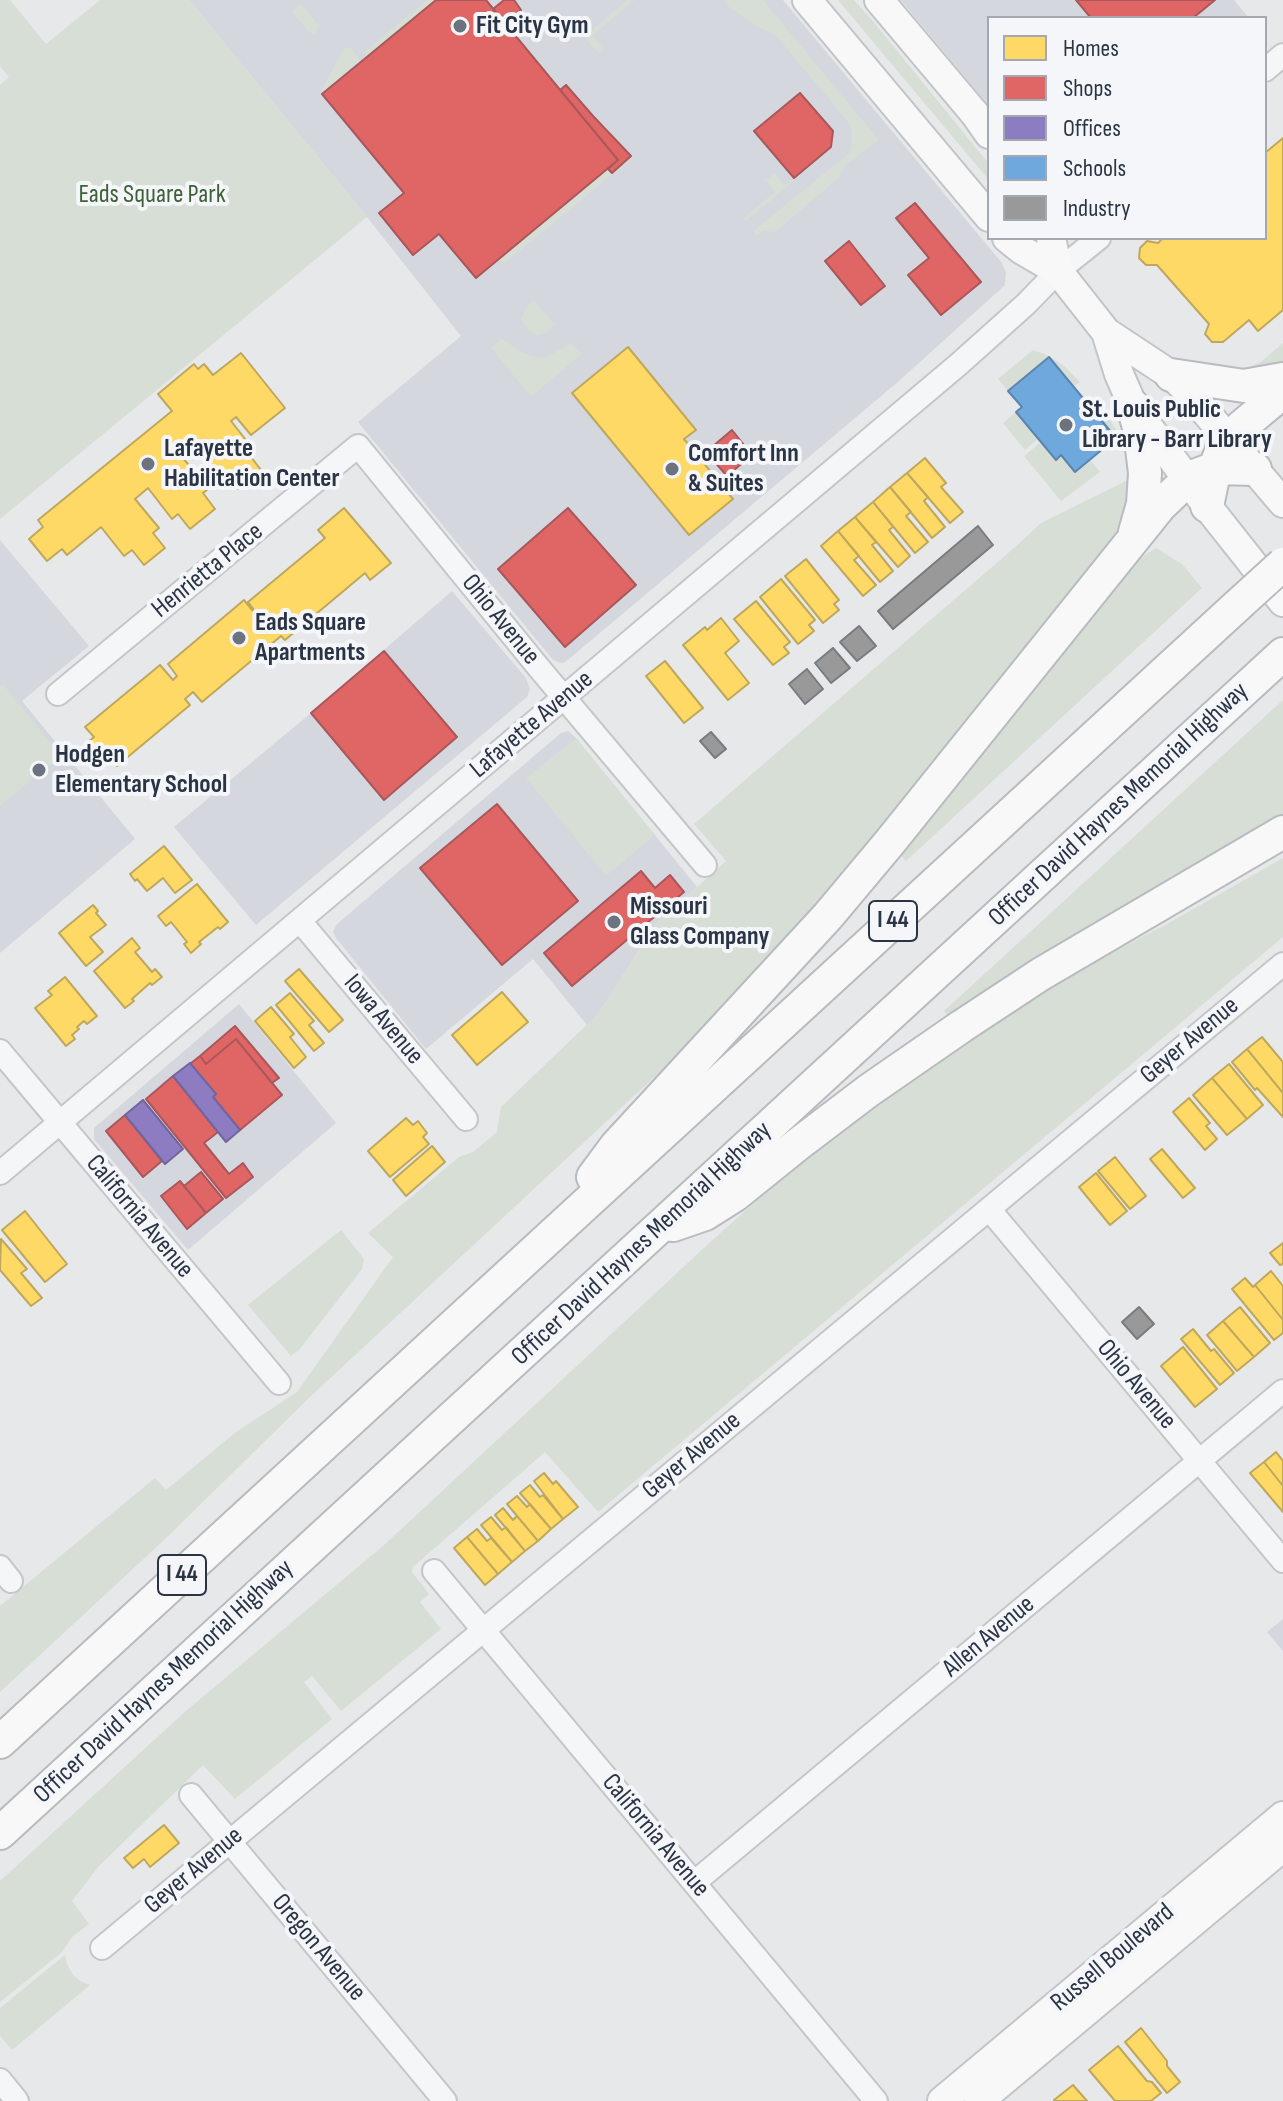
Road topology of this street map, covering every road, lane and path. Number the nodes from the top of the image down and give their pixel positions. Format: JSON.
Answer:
{"nodes":[{"id":1,"x":807,"y":0,"type":"edge"},
{"id":2,"x":879,"y":0,"type":"edge"},
{"id":3,"x":1283,"y":55,"type":"edge"},
{"id":4,"x":1267,"y":68,"type":"edge"},
{"id":5,"x":987,"y":131,"type":"edge"},
{"id":6,"x":987,"y":215,"type":"edge"},
{"id":7,"x":1010,"y":240,"type":"edge"},
{"id":8,"x":1051,"y":240,"type":"edge"},
{"id":9,"x":1074,"y":240,"type":"edge"},
{"id":10,"x":1097,"y":240,"type":"edge"},
{"id":11,"x":1058,"y":271,"type":"junction"},
{"id":12,"x":1106,"y":332,"type":"junction"},
{"id":13,"x":1171,"y":375,"type":"junction"},
{"id":14,"x":1283,"y":379,"type":"edge"},
{"id":15,"x":1283,"y":392,"type":"edge"},
{"id":16,"x":1133,"y":406,"type":"junction"},
{"id":17,"x":1230,"y":439,"type":"junction"},
{"id":18,"x":358,"y":446,"type":"joint"},
{"id":19,"x":1255,"y":469,"type":"junction"},
{"id":20,"x":1204,"y":485,"type":"junction"},
{"id":21,"x":1283,"y":503,"type":"edge"},
{"id":22,"x":1131,"y":541,"type":"junction"},
{"id":23,"x":1283,"y":564,"type":"edge"},
{"id":24,"x":1283,"y":602,"type":"edge"},
{"id":25,"x":1282,"y":655,"type":"edge"},
{"id":26,"x":58,"y":694,"type":"dead end"},
{"id":27,"x":564,"y":698,"type":"junction"},
{"id":28,"x":1283,"y":832,"type":"edge"},
{"id":29,"x":705,"y":865,"type":"dead end"},
{"id":30,"x":300,"y":921,"type":"junction"},
{"id":31,"x":1283,"y":964,"type":"edge"},
{"id":32,"x":0,"y":1051,"type":"edge"},
{"id":33,"x":466,"y":1119,"type":"dead end"},
{"id":34,"x":60,"y":1123,"type":"junction"},
{"id":35,"x":0,"y":1173,"type":"edge"},
{"id":36,"x":989,"y":1209,"type":"junction"},
{"id":37,"x":655,"y":1232,"type":"junction"},
{"id":38,"x":549,"y":1237,"type":"junction"},
{"id":39,"x":279,"y":1383,"type":"dead end"},
{"id":40,"x":1283,"y":1391,"type":"edge"},
{"id":41,"x":1199,"y":1461,"type":"junction"},
{"id":42,"x":1283,"y":1561,"type":"edge"},
{"id":43,"x":434,"y":1571,"type":"dead end"},
{"id":44,"x":483,"y":1630,"type":"junction"},
{"id":45,"x":0,"y":1742,"type":"edge"},
{"id":46,"x":191,"y":1795,"type":"dead end"},
{"id":47,"x":1283,"y":1816,"type":"edge"},
{"id":48,"x":0,"y":1833,"type":"edge"},
{"id":49,"x":229,"y":1842,"type":"junction"},
{"id":50,"x":1283,"y":1847,"type":"edge"},
{"id":51,"x":695,"y":1882,"type":"junction"},
{"id":52,"x":102,"y":1948,"type":"dead end"},
{"id":53,"x":0,"y":2080,"type":"edge"},
{"id":54,"x":17,"y":2101,"type":"edge"},
{"id":55,"x":445,"y":2101,"type":"edge"},
{"id":56,"x":876,"y":2101,"type":"edge"},
{"id":57,"x":942,"y":2101,"type":"edge"},
{"id":58,"x":979,"y":2101,"type":"edge"}],
"edges":[{"from":1,"to":6,"type":"main road"},
{"from":2,"to":5,"type":"main road"},
{"from":3,"to":4,"type":"street"},
{"from":7,"to":11,"type":"main road"},
{"from":8,"to":11,"type":"main road"},
{"from":9,"to":11,"type":"street","name":"Lafayette Avenue"},
{"from":10,"to":11,"type":"street","name":"Lafayette Avenue"},
{"from":11,"to":12,"type":"main road"},
{"from":11,"to":27,"type":"street","name":"Lafayette Avenue"},
{"from":12,"to":13,"type":"main road"},
{"from":12,"to":16,"type":"main road"},
{"from":13,"to":14,"type":"highway"},
{"from":13,"to":17,"type":"main road"},
{"from":15,"to":17,"type":"highway"},
{"from":16,"to":20,"type":"main road"},
{"from":16,"to":22,"type":"highway"},
{"from":17,"to":19,"type":"main road"},
{"from":17,"to":20,"type":"highway"},
{"from":18,"to":26,"type":"street","name":"Henrietta Place"},
{"from":18,"to":27,"type":"street","name":"Ohio Avenue"},
{"from":19,"to":20,"type":"highway"},
{"from":19,"to":21,"type":"main road"},
{"from":20,"to":22,"type":"highway"},
{"from":20,"to":24,"type":"main road"},
{"from":22,"to":38,"type":"highway"},
{"from":23,"to":38,"type":"highway","number":"I 44","bridge":true},
{"from":25,"to":37,"type":"highway","name":"Officer David Haynes Memorial Highway","number":"I 44"},
{"from":27,"to":29,"type":"street","name":"Ohio Avenue"},
{"from":27,"to":30,"type":"street","name":"Lafayette Avenue"},
{"from":28,"to":37,"type":"highway"},
{"from":30,"to":33,"type":"street","name":"Iowa Avenue"},
{"from":30,"to":34,"type":"street","name":"Lafayette Avenue"},
{"from":31,"to":36,"type":"street","name":"Geyer Avenue"},
{"from":32,"to":34,"type":"street","name":"California Avenue"},
{"from":34,"to":35,"type":"street","name":"Lafayette Avenue"},
{"from":34,"to":39,"type":"street","name":"California Avenue"},
{"from":36,"to":41,"type":"street","name":"Ohio Avenue"},
{"from":36,"to":44,"type":"street","name":"Geyer Avenue"},
{"from":37,"to":48,"type":"highway","name":"Officer David Haynes Memorial Highway","number":"I 44"},
{"from":38,"to":45,"type":"highway","number":"I 44"},
{"from":40,"to":41,"type":"street","name":"Allen Avenue"},
{"from":41,"to":42,"type":"street","name":"Ohio Avenue"},
{"from":41,"to":51,"type":"street","name":"Allen Avenue"},
{"from":43,"to":44,"type":"street","name":"California Avenue"},
{"from":44,"to":49,"type":"street","name":"Geyer Avenue"},
{"from":44,"to":51,"type":"street","name":"California Avenue"},
{"from":46,"to":49,"type":"street","name":"Oregon Avenue"},
{"from":47,"to":57,"type":"main road","name":"Russell Boulevard"},
{"from":49,"to":52,"type":"street","name":"Geyer Avenue"},
{"from":49,"to":55,"type":"street","name":"Oregon Avenue"},
{"from":50,"to":58,"type":"main road","name":"Russell Boulevard"},
{"from":51,"to":56,"type":"street","name":"California Avenue"},
{"from":53,"to":54,"type":"street"}]}
